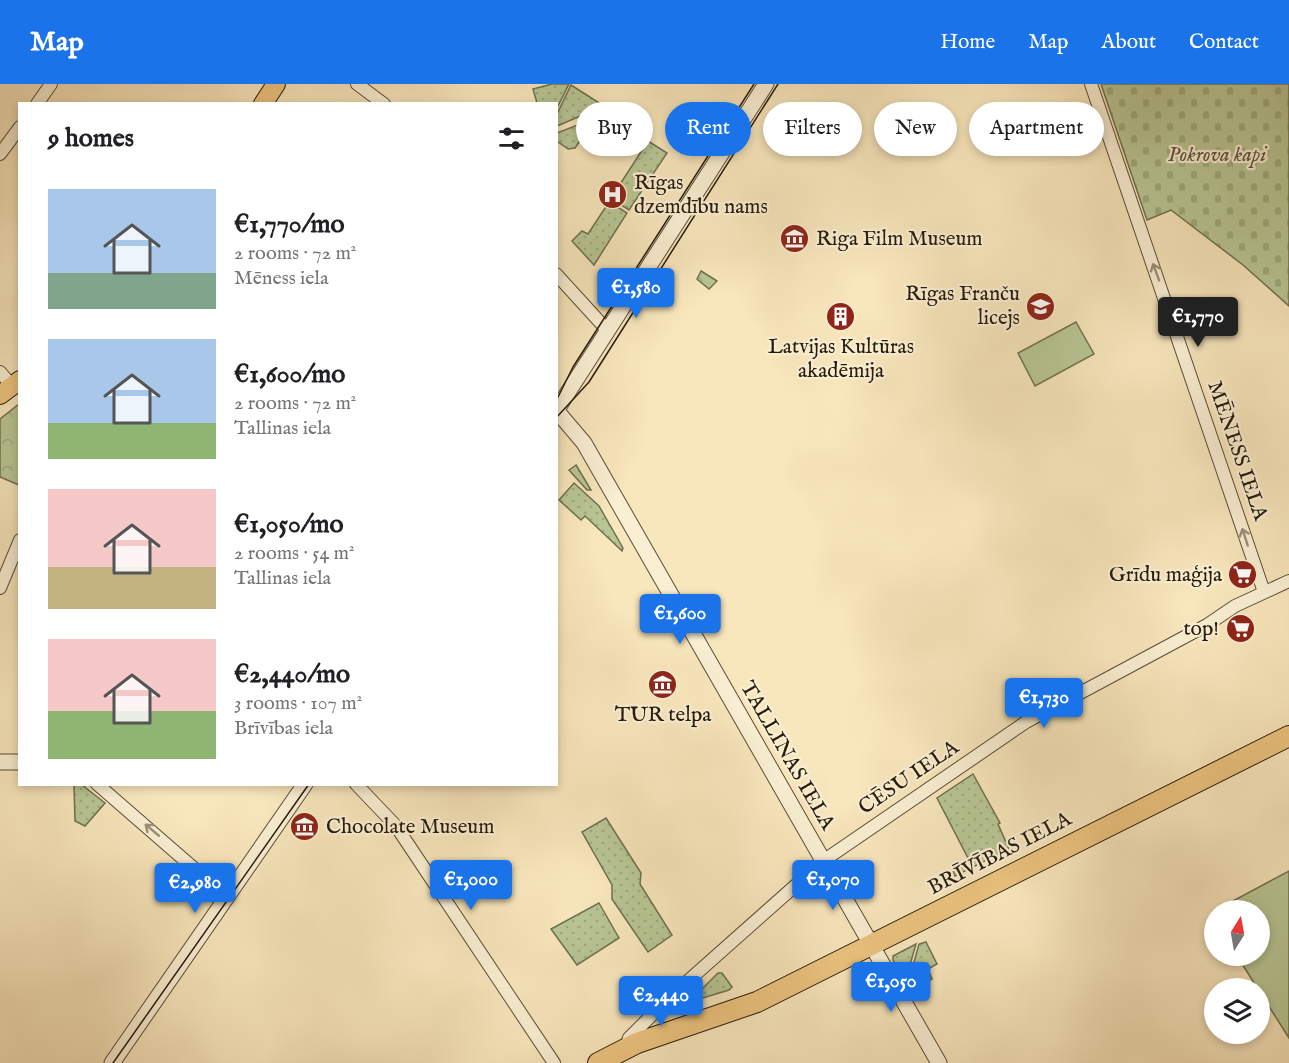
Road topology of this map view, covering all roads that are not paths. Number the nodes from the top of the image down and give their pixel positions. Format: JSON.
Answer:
{"nodes":[{"id":1,"x":51,"y":84,"type":"edge"},
{"id":2,"x":276,"y":84,"type":"edge"},
{"id":3,"x":357,"y":84,"type":"edge"},
{"id":4,"x":766,"y":84,"type":"edge"},
{"id":5,"x":1091,"y":84,"type":"edge"},
{"id":6,"x":38,"y":102,"type":"edge"},
{"id":7,"x":264,"y":102,"type":"edge"},
{"id":8,"x":381,"y":102,"type":"edge"},
{"id":9,"x":18,"y":130,"type":"edge"},
{"id":10,"x":0,"y":154,"type":"edge"},
{"id":11,"x":558,"y":276,"type":"edge"},
{"id":12,"x":608,"y":331,"type":"junction"},
{"id":13,"x":0,"y":372,"type":"edge"},
{"id":14,"x":10,"y":387,"type":"edge"},
{"id":15,"x":558,"y":409,"type":"edge"},
{"id":16,"x":558,"y":412,"type":"edge"},
{"id":17,"x":18,"y":545,"type":"edge"},
{"id":18,"x":1289,"y":581,"type":"edge"},
{"id":19,"x":0,"y":588,"type":"edge"},
{"id":20,"x":1264,"y":592,"type":"junction"},
{"id":21,"x":1289,"y":736,"type":"edge"},
{"id":22,"x":0,"y":762,"type":"edge"},
{"id":23,"x":18,"y":762,"type":"edge"},
{"id":24,"x":99,"y":786,"type":"edge"},
{"id":25,"x":304,"y":786,"type":"edge"},
{"id":26,"x":358,"y":786,"type":"edge"},
{"id":27,"x":823,"y":861,"type":"junction"},
{"id":28,"x":227,"y":897,"type":"junction"},
{"id":29,"x":871,"y":946,"type":"junction"},
{"id":30,"x":625,"y":1048,"type":"junction"},
{"id":31,"x":112,"y":1063,"type":"edge"},
{"id":32,"x":554,"y":1063,"type":"edge"},
{"id":33,"x":598,"y":1063,"type":"edge"},
{"id":34,"x":939,"y":1063,"type":"edge"}],
"edges":[{"from":1,"to":6,"type":"street"},
{"from":2,"to":7,"type":"main road"},
{"from":3,"to":8,"type":"street"},
{"from":4,"to":12,"type":"street"},
{"from":20,"to":5,"type":"street","name":"MĒNESS IELA","one_way":true},
{"from":9,"to":10,"type":"street"},
{"from":11,"to":12,"type":"street"},
{"from":12,"to":15,"type":"street"},
{"from":13,"to":14,"type":"street"},
{"from":16,"to":27,"type":"street","name":"TALLINAS IELA"},
{"from":17,"to":19,"type":"street"},
{"from":18,"to":20,"type":"street","name":"CĒSU IELA"},
{"from":20,"to":27,"type":"street","name":"CĒSU IELA"},
{"from":21,"to":29,"type":"highway","name":"BRĪVĪBAS IELA"},
{"from":22,"to":23,"type":"street"},
{"from":28,"to":24,"type":"street","one_way":true},
{"from":25,"to":28,"type":"street"},
{"from":26,"to":32,"type":"street"},
{"from":27,"to":29,"type":"street","name":"TALLINAS IELA"},
{"from":27,"to":30,"type":"street","name":"CĒSU IELA"},
{"from":28,"to":31,"type":"street"},
{"from":29,"to":30,"type":"highway","name":"BRĪVĪBAS IELA"},
{"from":29,"to":34,"type":"street","name":"TALLINAS IELA"},
{"from":30,"to":33,"type":"highway","name":"BRĪVĪBAS IELA"}]}
